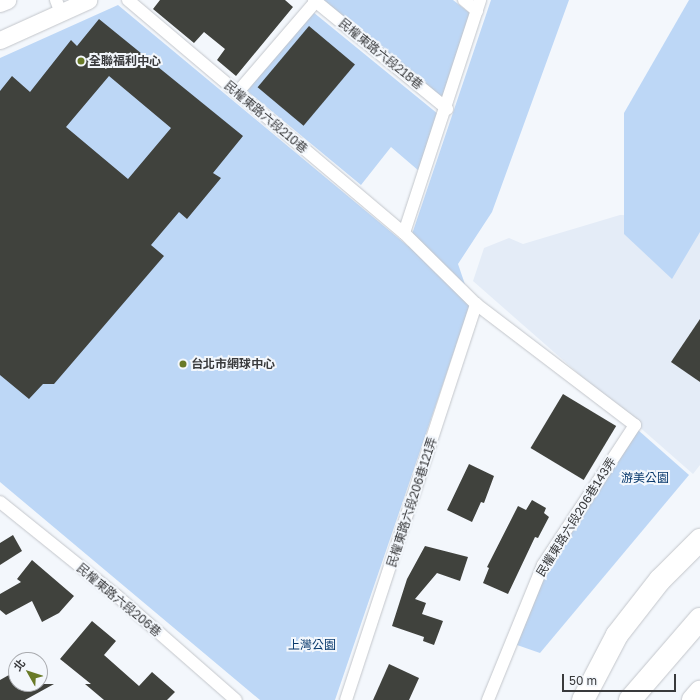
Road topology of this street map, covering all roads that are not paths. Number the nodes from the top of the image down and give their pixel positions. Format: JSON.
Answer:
{"nodes":[{"id":1,"x":7,"y":0,"type":"edge"},
{"id":2,"x":88,"y":0,"type":"edge"},
{"id":3,"x":128,"y":0,"type":"edge"},
{"id":4,"x":464,"y":0,"type":"edge"},
{"id":5,"x":315,"y":1,"type":"edge"},
{"id":6,"x":0,"y":3,"type":"edge"},
{"id":7,"x":58,"y":6,"type":"edge"},
{"id":8,"x":479,"y":6,"type":"edge"},
{"id":9,"x":0,"y":40,"type":"edge"},
{"id":10,"x":237,"y":93,"type":"junction"},
{"id":11,"x":447,"y":109,"type":"junction"},
{"id":12,"x":404,"y":233,"type":"junction"},
{"id":13,"x":476,"y":304,"type":"junction"},
{"id":14,"x":635,"y":425,"type":"joint"},
{"id":15,"x":0,"y":502,"type":"edge"},
{"id":16,"x":700,"y":540,"type":"edge"},
{"id":17,"x":700,"y":619,"type":"edge"},
{"id":18,"x":700,"y":692,"type":"edge"},
{"id":19,"x":236,"y":700,"type":"edge"},
{"id":20,"x":346,"y":700,"type":"edge"},
{"id":21,"x":488,"y":700,"type":"edge"},
{"id":22,"x":583,"y":700,"type":"edge"},
{"id":23,"x":630,"y":700,"type":"edge"},
{"id":24,"x":693,"y":700,"type":"edge"}],
"edges":[{"from":1,"to":6,"type":"main road"},
{"from":2,"to":7,"type":"main road"},
{"from":3,"to":10,"type":"street","name":"民權東路六段210巷"},
{"from":4,"to":8,"type":"street"},
{"from":5,"to":10,"type":"street"},
{"from":5,"to":11,"type":"street","name":"民權東路六段218巷"},
{"from":7,"to":9,"type":"main road"},
{"from":8,"to":11,"type":"street"},
{"from":10,"to":12,"type":"street","name":"民權東路六段210巷"},
{"from":11,"to":12,"type":"street"},
{"from":12,"to":13,"type":"street","name":"民權東路六段210巷"},
{"from":13,"to":14,"type":"street","name":"民權東路六段210巷"},
{"from":13,"to":20,"type":"street","name":"民權東路六段206巷121弄"},
{"from":14,"to":21,"type":"street","name":"民權東路六段206巷143弄"},
{"from":15,"to":19,"type":"street","name":"民權東路六段206巷"},
{"from":16,"to":22,"type":"highway"},
{"from":17,"to":23,"type":"highway"},
{"from":18,"to":24,"type":"highway"}]}
